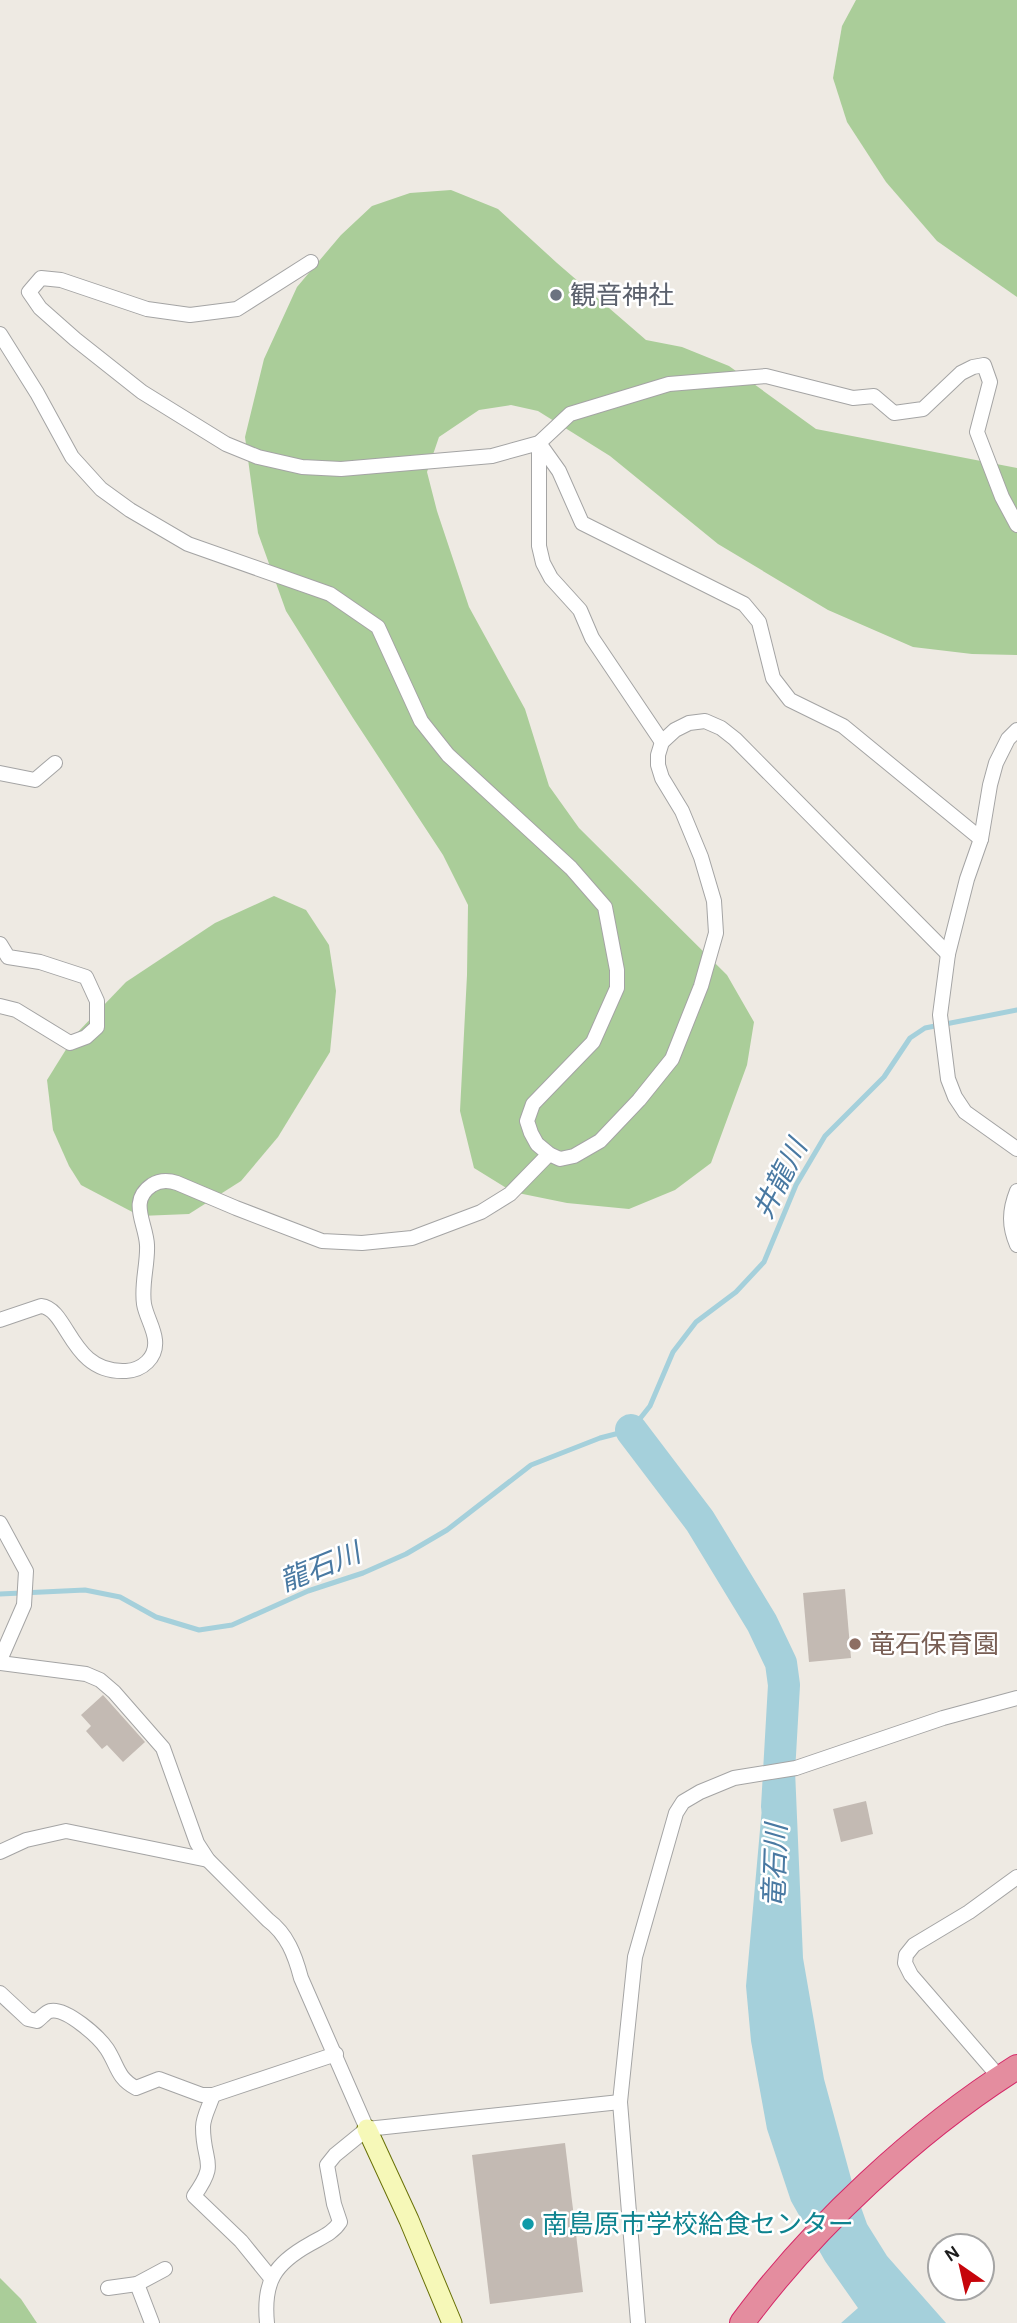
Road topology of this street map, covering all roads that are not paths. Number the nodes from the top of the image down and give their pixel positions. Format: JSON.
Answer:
{"nodes":[{"id":1,"x":311,"y":262,"type":"dead end"},
{"id":2,"x":0,"y":334,"type":"edge"},
{"id":3,"x":539,"y":443,"type":"junction"},
{"id":4,"x":1017,"y":525,"type":"edge"},
{"id":5,"x":1017,"y":730,"type":"edge"},
{"id":6,"x":662,"y":742,"type":"junction"},
{"id":7,"x":55,"y":763,"type":"dead end"},
{"id":8,"x":0,"y":773,"type":"edge"},
{"id":9,"x":981,"y":839,"type":"junction"},
{"id":10,"x":0,"y":944,"type":"edge"},
{"id":11,"x":948,"y":954,"type":"junction"},
{"id":12,"x":0,"y":1006,"type":"edge"},
{"id":13,"x":1017,"y":1149,"type":"edge"},
{"id":14,"x":549,"y":1154,"type":"junction"},
{"id":15,"x":1017,"y":1191,"type":"edge"},
{"id":16,"x":1017,"y":1245,"type":"edge"},
{"id":17,"x":0,"y":1320,"type":"edge"},
{"id":18,"x":0,"y":1523,"type":"edge"},
{"id":19,"x":0,"y":1661,"type":"edge"},
{"id":20,"x":1017,"y":1698,"type":"edge"},
{"id":21,"x":0,"y":1852,"type":"edge"},
{"id":22,"x":208,"y":1860,"type":"junction"},
{"id":23,"x":1017,"y":1877,"type":"edge"},
{"id":24,"x":0,"y":1993,"type":"edge"},
{"id":25,"x":336,"y":2054,"type":"junction"},
{"id":26,"x":1008,"y":2072,"type":"edge"},
{"id":27,"x":213,"y":2095,"type":"junction"},
{"id":28,"x":620,"y":2102,"type":"junction"},
{"id":29,"x":367,"y":2129,"type":"junction"},
{"id":30,"x":165,"y":2269,"type":"dead end"},
{"id":31,"x":271,"y":2278,"type":"junction"},
{"id":32,"x":137,"y":2284,"type":"junction"},
{"id":33,"x":108,"y":2288,"type":"dead end"},
{"id":34,"x":152,"y":2323,"type":"edge"},
{"id":35,"x":267,"y":2323,"type":"edge"},
{"id":36,"x":452,"y":2323,"type":"edge"},
{"id":37,"x":638,"y":2323,"type":"edge"},
{"id":38,"x":742,"y":2323,"type":"edge"}],
"edges":[{"from":1,"to":3,"type":"street"},
{"from":2,"to":14,"type":"street"},
{"from":3,"to":4,"type":"street"},
{"from":3,"to":6,"type":"street"},
{"from":3,"to":9,"type":"street"},
{"from":5,"to":9,"type":"street"},
{"from":6,"to":11,"type":"street"},
{"from":6,"to":14,"type":"street"},
{"from":7,"to":8,"type":"street"},
{"from":9,"to":11,"type":"street"},
{"from":10,"to":12,"type":"street"},
{"from":11,"to":13,"type":"street"},
{"from":14,"to":17,"type":"street"},
{"from":15,"to":16,"type":"street"},
{"from":18,"to":19,"type":"street"},
{"from":19,"to":22,"type":"street"},
{"from":20,"to":28,"type":"street"},
{"from":21,"to":22,"type":"street"},
{"from":22,"to":25,"type":"street"},
{"from":23,"to":26,"type":"street"},
{"from":24,"to":27,"type":"street"},
{"from":25,"to":27,"type":"street"},
{"from":25,"to":29,"type":"street"},
{"from":26,"to":38,"type":"highway"},
{"from":27,"to":31,"type":"street"},
{"from":28,"to":29,"type":"street"},
{"from":28,"to":37,"type":"street"},
{"from":29,"to":31,"type":"street"},
{"from":29,"to":36,"type":"street"},
{"from":30,"to":32,"type":"street"},
{"from":31,"to":35,"type":"street"},
{"from":32,"to":33,"type":"street"},
{"from":32,"to":34,"type":"street"}]}
